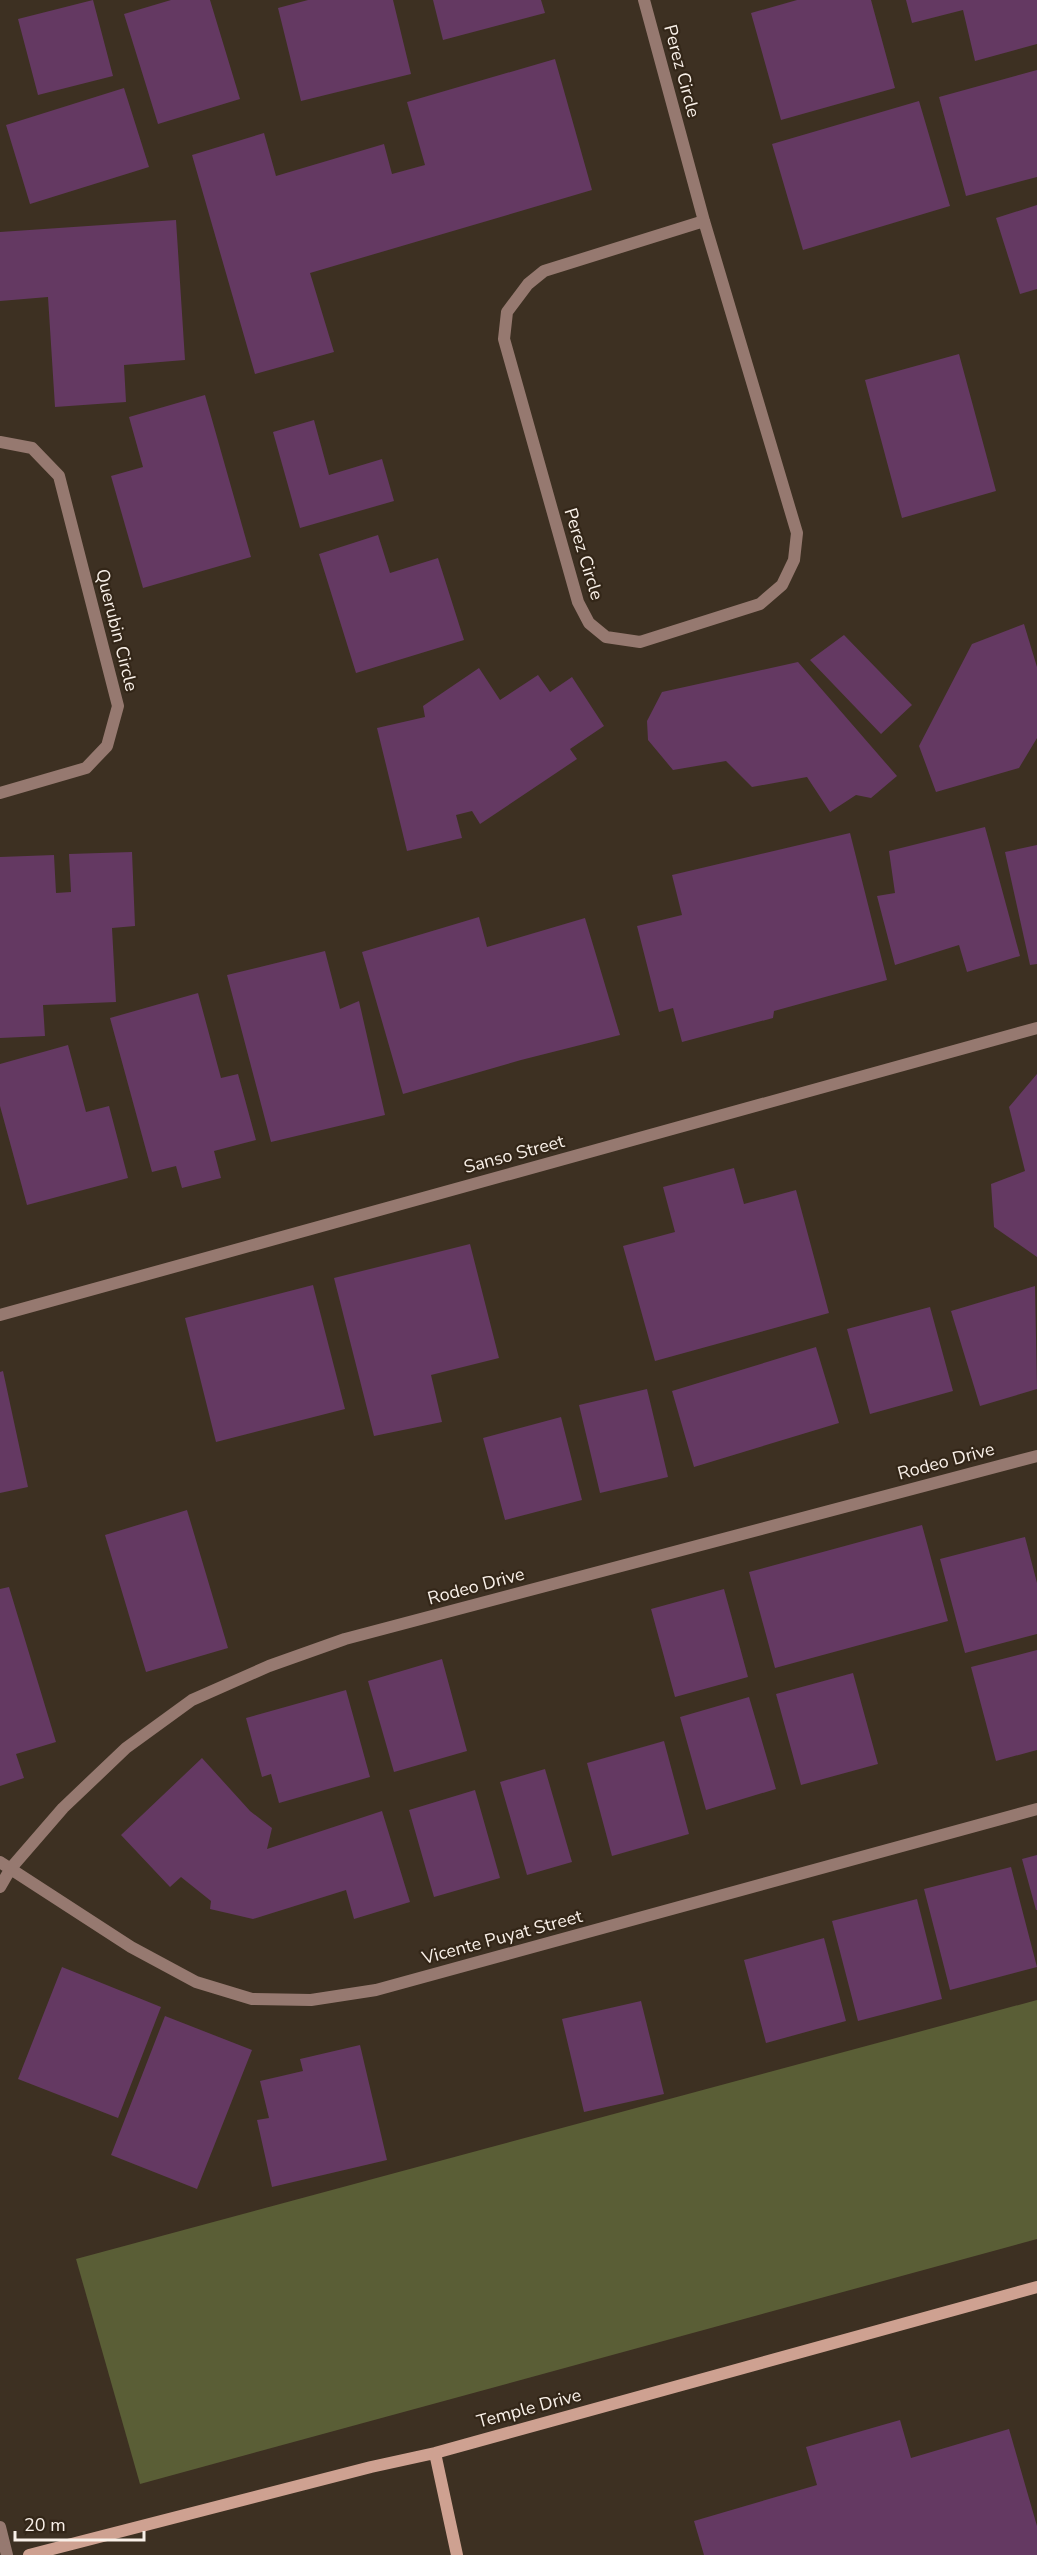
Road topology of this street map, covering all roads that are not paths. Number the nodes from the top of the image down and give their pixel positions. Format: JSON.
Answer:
{"nodes":[{"id":1,"x":644,"y":0,"type":"edge"},
{"id":2,"x":704,"y":220,"type":"junction"},
{"id":3,"x":0,"y":442,"type":"edge"},
{"id":4,"x":0,"y":793,"type":"edge"},
{"id":5,"x":1037,"y":1028,"type":"edge"},
{"id":6,"x":0,"y":1315,"type":"edge"},
{"id":7,"x":1037,"y":1456,"type":"edge"},
{"id":8,"x":1037,"y":1809,"type":"edge"},
{"id":9,"x":5,"y":1864,"type":"edge"},
{"id":10,"x":0,"y":1887,"type":"edge"},
{"id":11,"x":1037,"y":2287,"type":"edge"},
{"id":12,"x":435,"y":2453,"type":"junction"},
{"id":13,"x":0,"y":2527,"type":"edge"},
{"id":14,"x":7,"y":2555,"type":"edge"},
{"id":15,"x":29,"y":2555,"type":"edge"},
{"id":16,"x":457,"y":2555,"type":"edge"}],
"edges":[{"from":1,"to":2,"type":"street","name":"Perez Circle"},
{"from":2,"to":2,"type":"street","name":"Perez Circle"},
{"from":3,"to":4,"type":"street","name":"Querubin Circle"},
{"from":5,"to":6,"type":"street","name":"Sanso Street"},
{"from":7,"to":9,"type":"street","name":"Rodeo Drive"},
{"from":8,"to":9,"type":"street","name":"Vicente Puyat Street"},
{"from":9,"to":10,"type":"street","name":"Rodeo Drive"},
{"from":11,"to":12,"type":"street","name":"Temple Drive"},
{"from":12,"to":15,"type":"street","name":"Temple Drive"},
{"from":12,"to":16,"type":"street"},
{"from":13,"to":14,"type":"street"}]}
